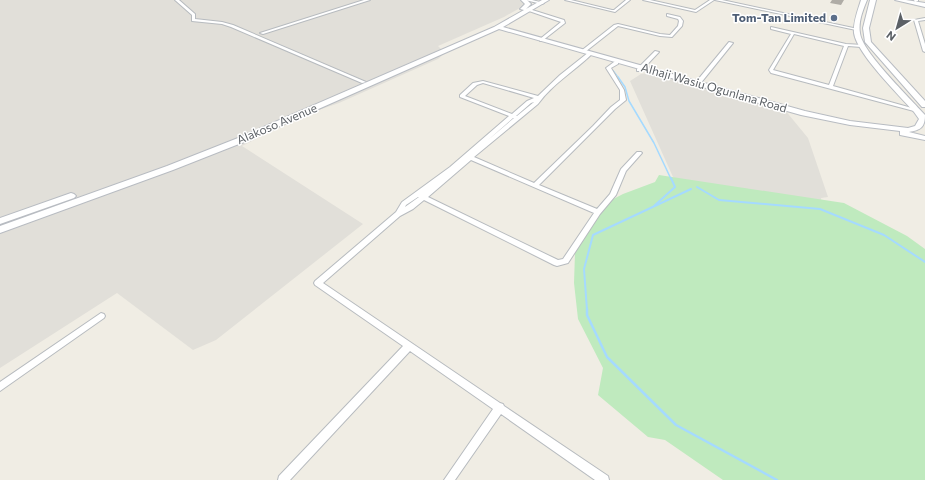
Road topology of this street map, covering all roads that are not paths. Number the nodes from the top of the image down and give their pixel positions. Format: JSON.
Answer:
{"nodes":[{"id":1,"x":177,"y":0,"type":"edge"},
{"id":2,"x":368,"y":0,"type":"edge"},
{"id":3,"x":566,"y":0,"type":"edge"},
{"id":4,"x":628,"y":0,"type":"edge"},
{"id":5,"x":645,"y":0,"type":"edge"},
{"id":6,"x":712,"y":0,"type":"edge"},
{"id":7,"x":717,"y":0,"type":"edge"},
{"id":8,"x":864,"y":0,"type":"edge"},
{"id":9,"x":873,"y":0,"type":"edge"},
{"id":10,"x":898,"y":0,"type":"edge"},
{"id":11,"x":914,"y":0,"type":"edge"},
{"id":12,"x":534,"y":2,"type":"edge"},
{"id":13,"x":925,"y":4,"type":"edge"},
{"id":14,"x":668,"y":15,"type":"dead end"},
{"id":15,"x":925,"y":18,"type":"edge"},
{"id":16,"x":512,"y":21,"type":"junction"},
{"id":17,"x":495,"y":28,"type":"junction"},
{"id":18,"x":772,"y":28,"type":"dead end"},
{"id":19,"x":856,"y":29,"type":"junction"},
{"id":20,"x":262,"y":33,"type":"dead end"},
{"id":21,"x":793,"y":33,"type":"junction"},
{"id":22,"x":518,"y":34,"type":"junction"},
{"id":23,"x":482,"y":35,"type":"junction"},
{"id":24,"x":541,"y":40,"type":"junction"},
{"id":25,"x":731,"y":43,"type":"dead end"},
{"id":26,"x":846,"y":45,"type":"junction"},
{"id":27,"x":861,"y":46,"type":"junction"},
{"id":28,"x":925,"y":51,"type":"edge"},
{"id":29,"x":657,"y":52,"type":"dead end"},
{"id":30,"x":588,"y":53,"type":"junction"},
{"id":31,"x":616,"y":63,"type":"junction"},
{"id":32,"x":641,"y":69,"type":"junction"},
{"id":33,"x":364,"y":82,"type":"junction"},
{"id":34,"x":698,"y":83,"type":"junction"},
{"id":35,"x":830,"y":88,"type":"junction"},
{"id":36,"x":539,"y":98,"type":"junction"},
{"id":37,"x":925,"y":105,"type":"edge"},
{"id":38,"x":917,"y":111,"type":"junction"},
{"id":39,"x":515,"y":117,"type":"junction"},
{"id":40,"x":925,"y":119,"type":"edge"},
{"id":41,"x":925,"y":138,"type":"edge"},
{"id":42,"x":639,"y":153,"type":"dead end"},
{"id":43,"x":468,"y":157,"type":"junction"},
{"id":44,"x":535,"y":185,"type":"junction"},
{"id":45,"x":82,"y":196,"type":"junction"},
{"id":46,"x":420,"y":196,"type":"junction"},
{"id":47,"x":598,"y":212,"type":"junction"},
{"id":48,"x":0,"y":221,"type":"edge"},
{"id":49,"x":0,"y":230,"type":"edge"},
{"id":50,"x":101,"y":316,"type":"dead end"},
{"id":51,"x":409,"y":346,"type":"junction"},
{"id":52,"x":0,"y":387,"type":"edge"},
{"id":53,"x":500,"y":407,"type":"junction"},
{"id":54,"x":283,"y":480,"type":"edge"},
{"id":55,"x":449,"y":480,"type":"edge"},
{"id":56,"x":604,"y":480,"type":"edge"}],
"edges":[{"from":1,"to":33,"type":"street"},
{"from":2,"to":20,"type":"street"},
{"from":3,"to":4,"type":"street"},
{"from":5,"to":6,"type":"street"},
{"from":7,"to":19,"type":"street"},
{"from":8,"to":19,"type":"street"},
{"from":9,"to":37,"type":"street"},
{"from":10,"to":13,"type":"street"},
{"from":11,"to":13,"type":"street"},
{"from":12,"to":16,"type":"street","name":"Alakoso Avenue"},
{"from":12,"to":17,"type":"street","name":"Alakoso Avenue"},
{"from":12,"to":24,"type":"street"},
{"from":14,"to":30,"type":"street"},
{"from":15,"to":28,"type":"street"},
{"from":16,"to":17,"type":"street","name":"Alakoso Avenue"},
{"from":16,"to":22,"type":"street"},
{"from":17,"to":22,"type":"street","name":"Alhaji Wasiu Ogunlana Road"},
{"from":17,"to":23,"type":"street","name":"Alakoso Avenue"},
{"from":17,"to":33,"type":"street","name":"Alakoso Avenue"},
{"from":18,"to":21,"type":"street"},
{"from":19,"to":27,"type":"street"},
{"from":21,"to":26,"type":"street"},
{"from":21,"to":35,"type":"street"},
{"from":22,"to":23,"type":"street"},
{"from":22,"to":24,"type":"street","name":"Alhaji Wasiu Ogunlana Road"},
{"from":22,"to":30,"type":"street","name":"Alhaji Wasiu Ogunlana Road"},
{"from":23,"to":45,"type":"street","name":"Alakoso Avenue"},
{"from":24,"to":30,"type":"street","name":"Alhaji Wasiu Ogunlana Road"},
{"from":25,"to":34,"type":"street"},
{"from":26,"to":27,"type":"street"},
{"from":26,"to":35,"type":"street"},
{"from":27,"to":38,"type":"street"},
{"from":29,"to":32,"type":"street"},
{"from":30,"to":31,"type":"street","name":"Alhaji Wasiu Ogunlana Road"},
{"from":30,"to":32,"type":"street","name":"Alhaji Wasiu Ogunlana Road"},
{"from":30,"to":36,"type":"street"},
{"from":31,"to":32,"type":"street","name":"Alhaji Wasiu Ogunlana Road"},
{"from":31,"to":44,"type":"street"},
{"from":32,"to":34,"type":"street","name":"Alhaji Wasiu Ogunlana Road"},
{"from":32,"to":41,"type":"street","name":"Alhaji Wasiu Ogunlana Road"},
{"from":33,"to":45,"type":"street","name":"Alakoso Avenue"},
{"from":34,"to":38,"type":"street","name":"Alhaji Wasiu Ogunlana Road"},
{"from":35,"to":38,"type":"street"},
{"from":36,"to":39,"type":"street"},
{"from":36,"to":39,"type":"street"},
{"from":38,"to":40,"type":"street"},
{"from":39,"to":43,"type":"street"},
{"from":42,"to":47,"type":"street"},
{"from":43,"to":44,"type":"street"},
{"from":43,"to":46,"type":"street"},
{"from":44,"to":47,"type":"street"},
{"from":45,"to":48,"type":"street","name":"Alakoso Avenue"},
{"from":45,"to":49,"type":"street","name":"Alakoso Avenue"},
{"from":46,"to":47,"type":"street"},
{"from":46,"to":51,"type":"street"},
{"from":50,"to":52,"type":"street"},
{"from":51,"to":53,"type":"street"},
{"from":51,"to":54,"type":"street"},
{"from":53,"to":55,"type":"street"},
{"from":53,"to":56,"type":"street"}]}
